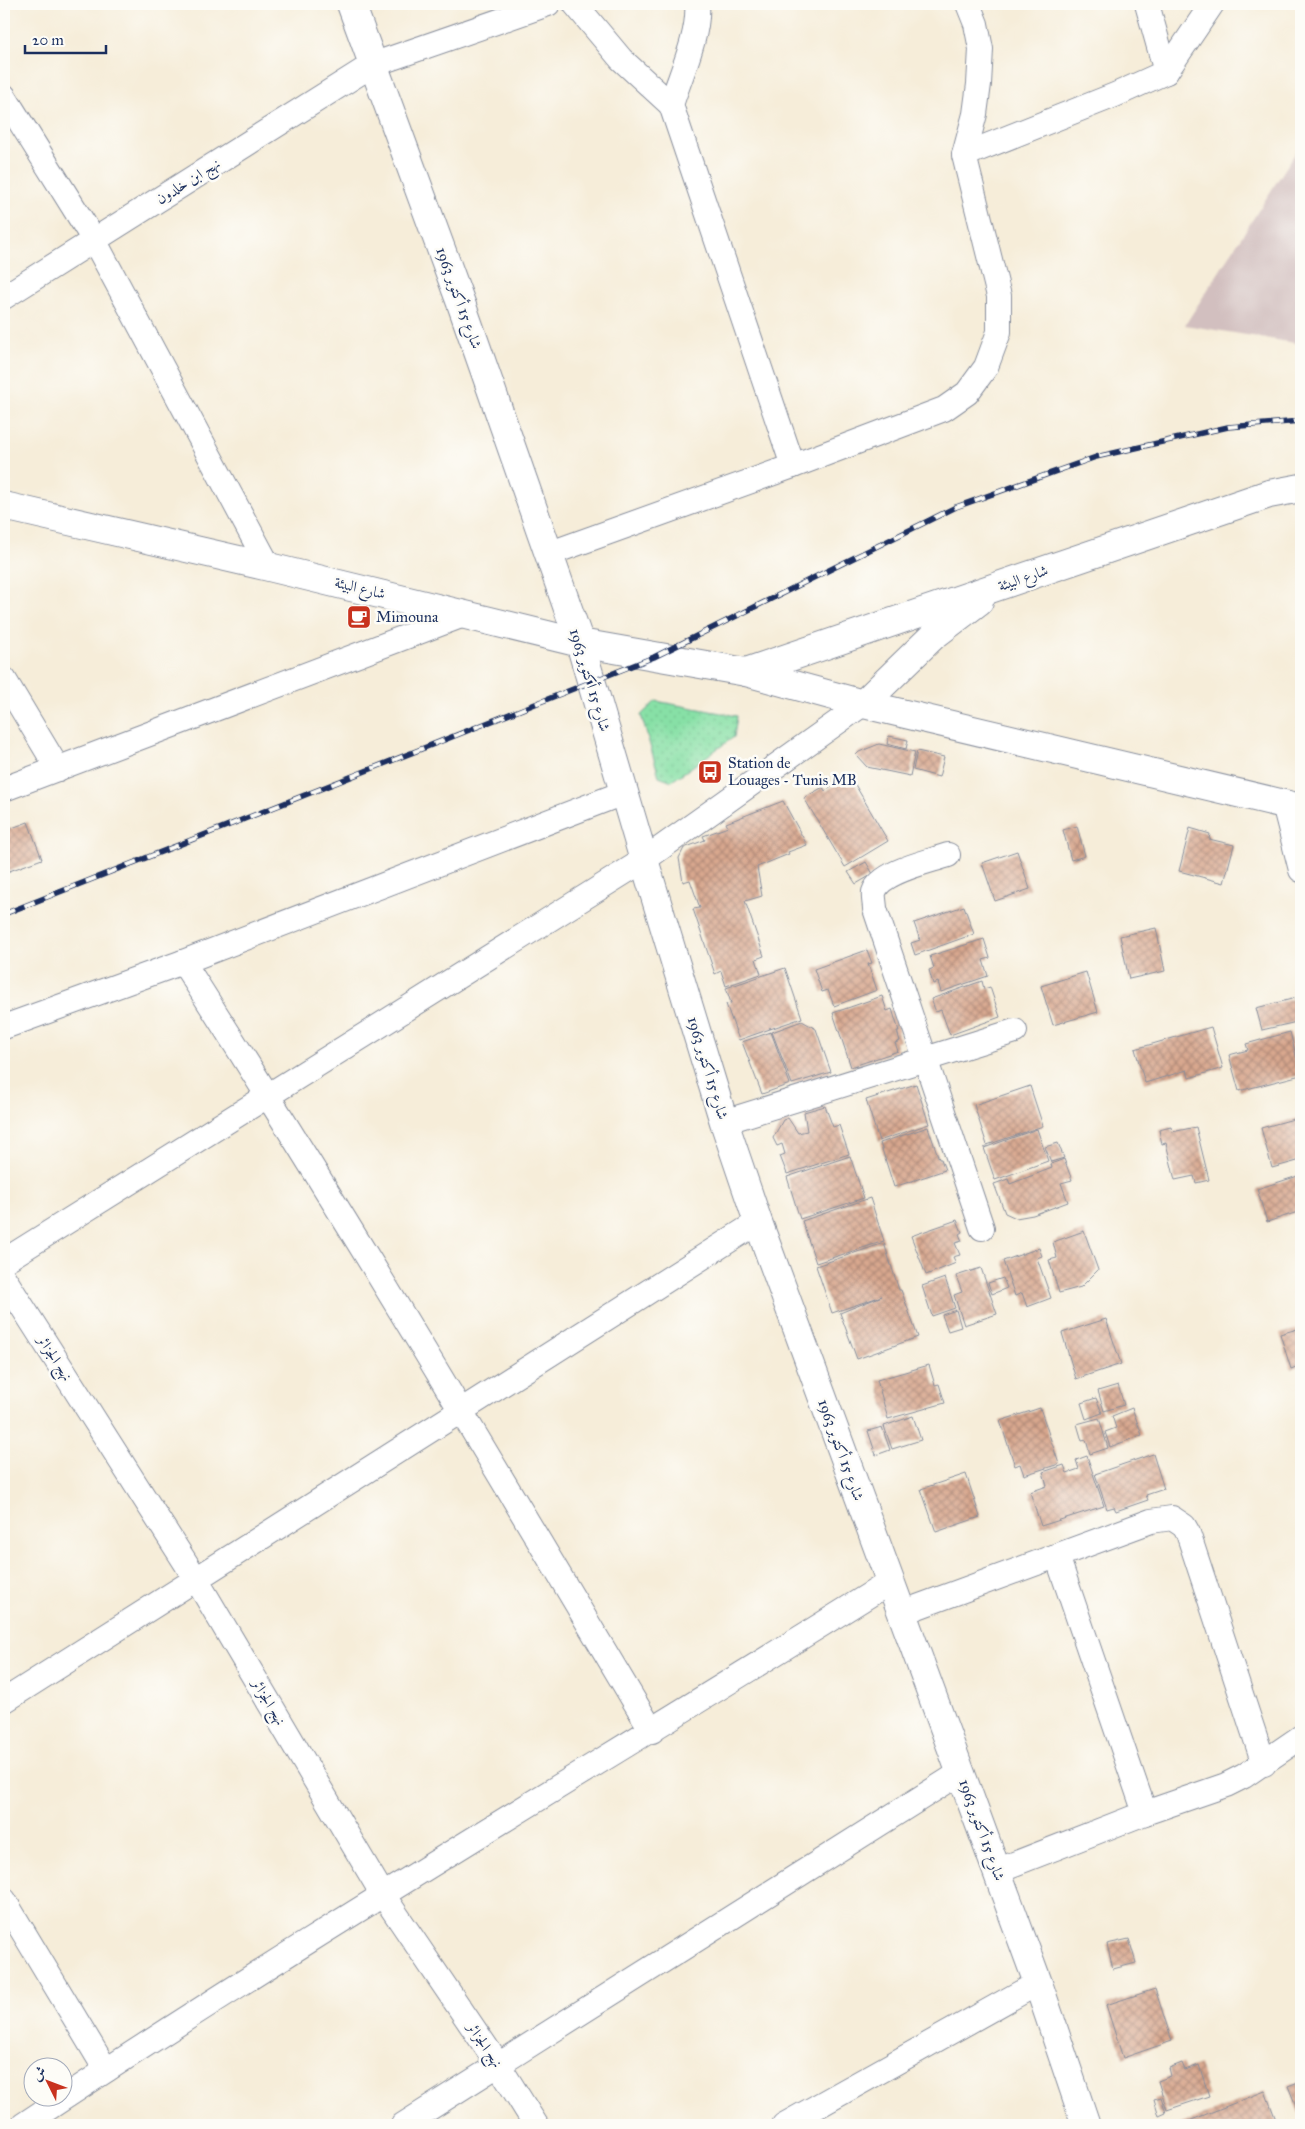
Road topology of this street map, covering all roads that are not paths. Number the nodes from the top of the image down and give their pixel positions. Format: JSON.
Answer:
{"nodes":[{"id":1,"x":350,"y":4,"type":"edge"},
{"id":2,"x":548,"y":4,"type":"edge"},
{"id":3,"x":576,"y":4,"type":"edge"},
{"id":4,"x":697,"y":4,"type":"edge"},
{"id":5,"x":968,"y":4,"type":"edge"},
{"id":6,"x":1147,"y":4,"type":"edge"},
{"id":7,"x":1212,"y":4,"type":"edge"},
{"id":8,"x":372,"y":65,"type":"junction"},
{"id":9,"x":1166,"y":72,"type":"junction"},
{"id":10,"x":4,"y":96,"type":"edge"},
{"id":11,"x":671,"y":105,"type":"junction"},
{"id":12,"x":964,"y":155,"type":"junction"},
{"id":13,"x":94,"y":240,"type":"junction"},
{"id":14,"x":4,"y":297,"type":"edge"},
{"id":15,"x":793,"y":466,"type":"junction"},
{"id":16,"x":1301,"y":488,"type":"edge"},
{"id":17,"x":4,"y":506,"type":"edge"},
{"id":18,"x":548,"y":554,"type":"junction"},
{"id":19,"x":270,"y":566,"type":"junction"},
{"id":20,"x":996,"y":588,"type":"junction"},
{"id":21,"x":466,"y":614,"type":"junction"},
{"id":22,"x":580,"y":643,"type":"junction"},
{"id":23,"x":746,"y":672,"type":"junction"},
{"id":24,"x":4,"y":679,"type":"edge"},
{"id":25,"x":863,"y":704,"type":"junction"},
{"id":26,"x":58,"y":769,"type":"junction"},
{"id":27,"x":4,"y":788,"type":"edge"},
{"id":28,"x":623,"y":793,"type":"junction"},
{"id":29,"x":1293,"y":806,"type":"edge"},
{"id":30,"x":948,"y":855,"type":"dead end"},
{"id":31,"x":644,"y":860,"type":"junction"},
{"id":32,"x":1301,"y":870,"type":"edge"},
{"id":33,"x":183,"y":962,"type":"junction"},
{"id":34,"x":4,"y":1026,"type":"edge"},
{"id":35,"x":1015,"y":1031,"type":"dead end"},
{"id":36,"x":926,"y":1059,"type":"junction"},
{"id":37,"x":268,"y":1095,"type":"junction"},
{"id":38,"x":724,"y":1122,"type":"junction"},
{"id":39,"x":758,"y":1222,"type":"junction"},
{"id":40,"x":982,"y":1228,"type":"dead end"},
{"id":41,"x":4,"y":1261,"type":"edge"},
{"id":42,"x":4,"y":1278,"type":"edge"},
{"id":43,"x":461,"y":1409,"type":"junction"},
{"id":44,"x":1058,"y":1556,"type":"junction"},
{"id":45,"x":196,"y":1579,"type":"junction"},
{"id":46,"x":890,"y":1582,"type":"junction"},
{"id":47,"x":901,"y":1613,"type":"junction"},
{"id":48,"x":4,"y":1701,"type":"edge"},
{"id":49,"x":652,"y":1731,"type":"junction"},
{"id":50,"x":1301,"y":1737,"type":"edge"},
{"id":51,"x":1264,"y":1764,"type":"junction"},
{"id":52,"x":960,"y":1773,"type":"junction"},
{"id":53,"x":1145,"y":1813,"type":"junction"},
{"id":54,"x":996,"y":1871,"type":"junction"},
{"id":55,"x":383,"y":1895,"type":"junction"},
{"id":56,"x":4,"y":1900,"type":"edge"},
{"id":57,"x":1038,"y":1983,"type":"junction"},
{"id":58,"x":499,"y":2066,"type":"junction"},
{"id":59,"x":106,"y":2070,"type":"junction"},
{"id":60,"x":23,"y":2125,"type":"edge"},
{"id":61,"x":403,"y":2125,"type":"edge"},
{"id":62,"x":536,"y":2125,"type":"edge"},
{"id":63,"x":784,"y":2125,"type":"edge"},
{"id":64,"x":1086,"y":2125,"type":"edge"}],
"edges":[{"from":1,"to":8,"type":"street","name":"شارع 15 أكتوبر 1963"},
{"from":2,"to":8,"type":"street","name":"نهج ابن خلدون"},
{"from":3,"to":11,"type":"street"},
{"from":4,"to":11,"type":"street"},
{"from":5,"to":12,"type":"street"},
{"from":6,"to":9,"type":"street"},
{"from":7,"to":9,"type":"street"},
{"from":8,"to":13,"type":"street","name":"نهج ابن خلدون"},
{"from":8,"to":18,"type":"street","name":"شارع 15 أكتوبر 1963"},
{"from":9,"to":12,"type":"street"},
{"from":10,"to":13,"type":"street"},
{"from":11,"to":15,"type":"street"},
{"from":12,"to":15,"type":"street"},
{"from":13,"to":14,"type":"street","name":"نهج ابن خلدون"},
{"from":13,"to":19,"type":"street"},
{"from":15,"to":18,"type":"street"},
{"from":16,"to":20,"type":"street","name":"شارع البيئة"},
{"from":17,"to":19,"type":"street","name":"شارع البيئة"},
{"from":18,"to":22,"type":"street","name":"شارع 15 أكتوبر 1963"},
{"from":19,"to":21,"type":"street","name":"شارع البيئة"},
{"from":20,"to":23,"type":"street","name":"شارع البيئة"},
{"from":20,"to":25,"type":"street"},
{"from":21,"to":22,"type":"street","name":"شارع البيئة"},
{"from":21,"to":26,"type":"street"},
{"from":22,"to":23,"type":"street","name":"شارع البيئة"},
{"from":22,"to":28,"type":"street","name":"شارع 15 أكتوبر 1963"},
{"from":23,"to":25,"type":"street","name":"شارع البيئة"},
{"from":24,"to":26,"type":"street"},
{"from":25,"to":29,"type":"street","name":"شارع البيئة"},
{"from":25,"to":31,"type":"street"},
{"from":26,"to":27,"type":"street"},
{"from":28,"to":31,"type":"street","name":"شارع 15 أكتوبر 1963"},
{"from":28,"to":33,"type":"street"},
{"from":29,"to":32,"type":"street"},
{"from":30,"to":36,"type":"street"},
{"from":31,"to":37,"type":"street"},
{"from":31,"to":38,"type":"street","name":"شارع 15 أكتوبر 1963"},
{"from":33,"to":34,"type":"street"},
{"from":33,"to":37,"type":"street"},
{"from":35,"to":36,"type":"street"},
{"from":36,"to":38,"type":"street"},
{"from":36,"to":40,"type":"street"},
{"from":37,"to":41,"type":"street"},
{"from":37,"to":43,"type":"street"},
{"from":38,"to":39,"type":"street","name":"شارع 15 أكتوبر 1963"},
{"from":39,"to":43,"type":"street"},
{"from":39,"to":46,"type":"street","name":"شارع 15 أكتوبر 1963"},
{"from":42,"to":45,"type":"street","name":"نهج الجزائر"},
{"from":43,"to":45,"type":"street"},
{"from":43,"to":49,"type":"street"},
{"from":44,"to":47,"type":"street"},
{"from":44,"to":51,"type":"street"},
{"from":44,"to":53,"type":"street"},
{"from":45,"to":48,"type":"street"},
{"from":45,"to":55,"type":"street","name":"نهج الجزائر"},
{"from":46,"to":47,"type":"street","name":"شارع 15 أكتوبر 1963"},
{"from":46,"to":49,"type":"street"},
{"from":47,"to":52,"type":"street","name":"شارع 15 أكتوبر 1963"},
{"from":49,"to":55,"type":"street"},
{"from":50,"to":51,"type":"street"},
{"from":51,"to":53,"type":"street"},
{"from":52,"to":54,"type":"street","name":"شارع 15 أكتوبر 1963"},
{"from":52,"to":58,"type":"street"},
{"from":53,"to":54,"type":"street"},
{"from":54,"to":57,"type":"street","name":"شارع 15 أكتوبر 1963"},
{"from":55,"to":58,"type":"street","name":"نهج الجزائر"},
{"from":55,"to":59,"type":"street"},
{"from":56,"to":59,"type":"street"},
{"from":57,"to":63,"type":"street"},
{"from":57,"to":64,"type":"street","name":"شارع 15 أكتوبر 1963"},
{"from":58,"to":61,"type":"street"},
{"from":58,"to":62,"type":"street","name":"نهج الجزائر"},
{"from":59,"to":60,"type":"street"}]}
